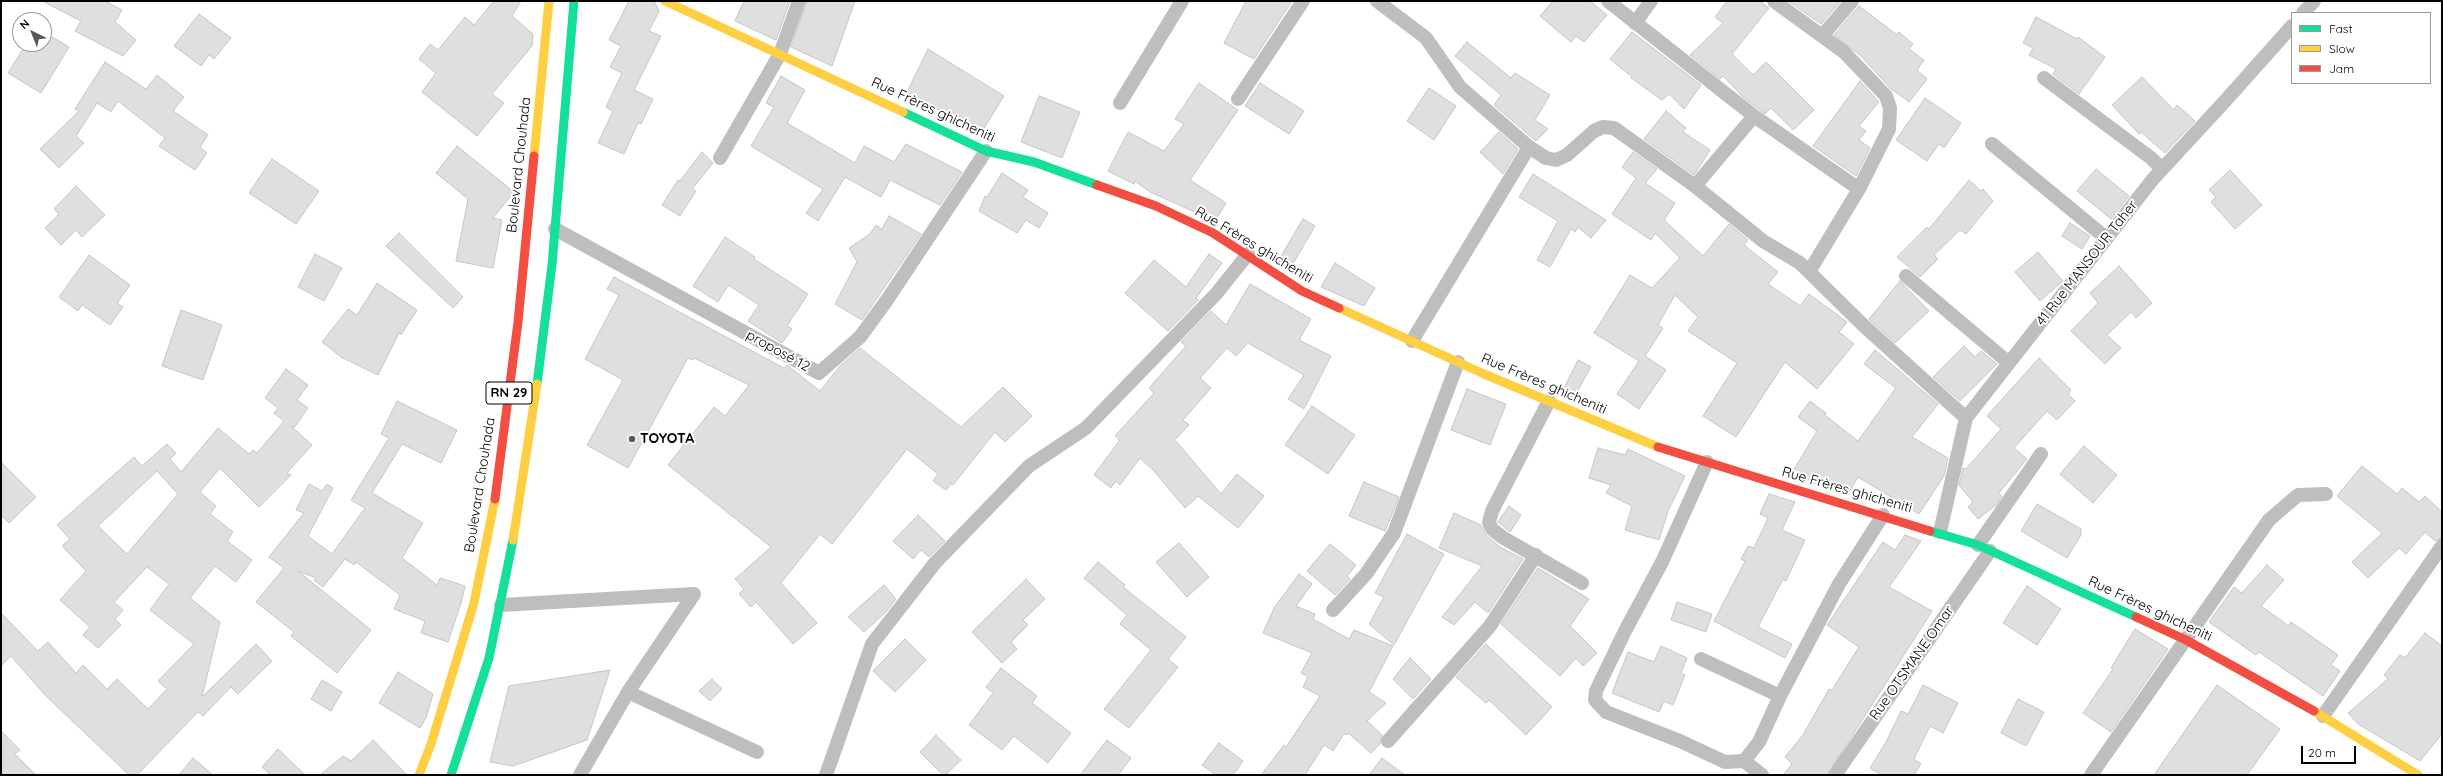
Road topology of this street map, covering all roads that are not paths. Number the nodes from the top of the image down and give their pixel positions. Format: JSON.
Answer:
{"nodes":[{"id":1,"x":549,"y":1,"type":"edge"},
{"id":2,"x":574,"y":1,"type":"edge"},
{"id":3,"x":665,"y":1,"type":"edge"},
{"id":4,"x":799,"y":1,"type":"edge"},
{"id":5,"x":1182,"y":1,"type":"edge"},
{"id":6,"x":1303,"y":1,"type":"edge"},
{"id":7,"x":1377,"y":1,"type":"edge"},
{"id":8,"x":1608,"y":1,"type":"edge"},
{"id":9,"x":1651,"y":1,"type":"edge"},
{"id":10,"x":1774,"y":1,"type":"edge"},
{"id":11,"x":1852,"y":1,"type":"edge"},
{"id":12,"x":2314,"y":1,"type":"edge"},
{"id":13,"x":2304,"y":12,"type":"edge"},
{"id":14,"x":1635,"y":23,"type":"junction"},
{"id":15,"x":2291,"y":27,"type":"edge"},
{"id":16,"x":1822,"y":36,"type":"junction"},
{"id":17,"x":780,"y":54,"type":"junction"},
{"id":18,"x":2044,"y":78,"type":"dead end"},
{"id":19,"x":1238,"y":99,"type":"dead end"},
{"id":20,"x":1120,"y":103,"type":"dead end"},
{"id":21,"x":1754,"y":116,"type":"junction"},
{"id":22,"x":1992,"y":144,"type":"dead end"},
{"id":23,"x":1529,"y":147,"type":"junction"},
{"id":24,"x":986,"y":151,"type":"junction"},
{"id":25,"x":720,"y":158,"type":"dead end"},
{"id":26,"x":2162,"y":169,"type":"junction"},
{"id":27,"x":1695,"y":186,"type":"junction"},
{"id":28,"x":1859,"y":189,"type":"junction"},
{"id":29,"x":555,"y":229,"type":"junction"},
{"id":30,"x":2106,"y":238,"type":"junction"},
{"id":31,"x":1248,"y":254,"type":"junction"},
{"id":32,"x":1809,"y":272,"type":"junction"},
{"id":33,"x":1906,"y":276,"type":"dead end"},
{"id":34,"x":1412,"y":341,"type":"junction"},
{"id":35,"x":1458,"y":362,"type":"junction"},
{"id":36,"x":2009,"y":363,"type":"junction"},
{"id":37,"x":1549,"y":401,"type":"junction"},
{"id":38,"x":1966,"y":418,"type":"junction"},
{"id":39,"x":2042,"y":454,"type":"dead end"},
{"id":40,"x":1707,"y":462,"type":"junction"},
{"id":41,"x":2326,"y":494,"type":"dead end"},
{"id":42,"x":1883,"y":515,"type":"junction"},
{"id":43,"x":1940,"y":532,"type":"junction"},
{"id":44,"x":2442,"y":546,"type":"edge"},
{"id":45,"x":1984,"y":548,"type":"junction"},
{"id":46,"x":1536,"y":555,"type":"junction"},
{"id":47,"x":1582,"y":583,"type":"dead end"},
{"id":48,"x":501,"y":605,"type":"junction"},
{"id":49,"x":1333,"y":610,"type":"dead end"},
{"id":50,"x":2186,"y":640,"type":"junction"},
{"id":51,"x":1701,"y":659,"type":"dead end"},
{"id":52,"x":628,"y":692,"type":"junction"},
{"id":53,"x":1780,"y":696,"type":"junction"},
{"id":54,"x":2323,"y":716,"type":"junction"},
{"id":55,"x":1388,"y":741,"type":"dead end"},
{"id":56,"x":757,"y":752,"type":"dead end"},
{"id":57,"x":1744,"y":761,"type":"junction"},
{"id":58,"x":419,"y":775,"type":"edge"},
{"id":59,"x":451,"y":775,"type":"edge"},
{"id":60,"x":580,"y":775,"type":"edge"},
{"id":61,"x":826,"y":775,"type":"edge"},
{"id":62,"x":1762,"y":775,"type":"edge"},
{"id":63,"x":1835,"y":775,"type":"edge"},
{"id":64,"x":2091,"y":775,"type":"edge"},
{"id":65,"x":2418,"y":775,"type":"edge"}],
"edges":[{"from":1,"to":58,"type":"main road","name":"Boulevard Chouhada","number":"RN 29"},
{"from":2,"to":29,"type":"main road","number":"RN 29"},
{"from":3,"to":17,"type":"main road","name":"Rue Frères ghicheniti"},
{"from":4,"to":17,"type":"street"},
{"from":5,"to":20,"type":"street"},
{"from":6,"to":19,"type":"street"},
{"from":7,"to":23,"type":"street"},
{"from":8,"to":14,"type":"street"},
{"from":9,"to":14,"type":"street"},
{"from":10,"to":16,"type":"street"},
{"from":11,"to":16,"type":"street"},
{"from":12,"to":13,"type":"street"},
{"from":14,"to":21,"type":"street"},
{"from":15,"to":26,"type":"street","name":"41 Rue MANSOUR Taher"},
{"from":16,"to":28,"type":"street"},
{"from":17,"to":24,"type":"main road","name":"Rue Frères ghicheniti"},
{"from":17,"to":25,"type":"street"},
{"from":18,"to":26,"type":"street"},
{"from":21,"to":27,"type":"street"},
{"from":21,"to":28,"type":"street"},
{"from":22,"to":30,"type":"street"},
{"from":23,"to":27,"type":"street"},
{"from":23,"to":34,"type":"street"},
{"from":24,"to":29,"type":"street","name":"proposé 12"},
{"from":24,"to":31,"type":"main road","name":"Rue Frères ghicheniti"},
{"from":26,"to":30,"type":"street","name":"41 Rue MANSOUR Taher"},
{"from":27,"to":32,"type":"street"},
{"from":28,"to":32,"type":"street"},
{"from":29,"to":48,"type":"main road","number":"RN 29"},
{"from":30,"to":36,"type":"street","name":"41 Rue MANSOUR Taher"},
{"from":31,"to":34,"type":"main road","name":"Rue Frères ghicheniti"},
{"from":31,"to":61,"type":"street"},
{"from":32,"to":38,"type":"street"},
{"from":33,"to":36,"type":"street"},
{"from":34,"to":35,"type":"main road","name":"Rue Frères ghicheniti"},
{"from":35,"to":37,"type":"main road","name":"Rue Frères ghicheniti"},
{"from":35,"to":49,"type":"street"},
{"from":36,"to":38,"type":"street","name":"41 Rue MANSOUR Taher"},
{"from":37,"to":40,"type":"main road","name":"Rue Frères ghicheniti"},
{"from":37,"to":46,"type":"street"},
{"from":38,"to":43,"type":"street","name":"41 Rue MANSOUR Taher"},
{"from":39,"to":45,"type":"street","name":"Rue OTSMANE Omar"},
{"from":40,"to":42,"type":"main road","name":"Rue Frères ghicheniti"},
{"from":40,"to":57,"type":"street"},
{"from":41,"to":50,"type":"street"},
{"from":42,"to":43,"type":"main road","name":"Rue Frères ghicheniti"},
{"from":42,"to":53,"type":"street"},
{"from":43,"to":45,"type":"main road","name":"Rue Frères ghicheniti"},
{"from":44,"to":54,"type":"street"},
{"from":45,"to":50,"type":"main road","name":"Rue Frères ghicheniti"},
{"from":45,"to":63,"type":"street","name":"Rue OTSMANE Omar"},
{"from":46,"to":47,"type":"street"},
{"from":46,"to":55,"type":"street"},
{"from":48,"to":52,"type":"street"},
{"from":48,"to":59,"type":"main road","number":"RN 29"},
{"from":50,"to":54,"type":"main road","name":"Rue Frères ghicheniti"},
{"from":50,"to":64,"type":"street"},
{"from":51,"to":53,"type":"street"},
{"from":52,"to":56,"type":"street"},
{"from":52,"to":60,"type":"street"},
{"from":53,"to":57,"type":"street"},
{"from":54,"to":65,"type":"main road","name":"Rue Frères ghicheniti"},
{"from":57,"to":62,"type":"street"}]}
